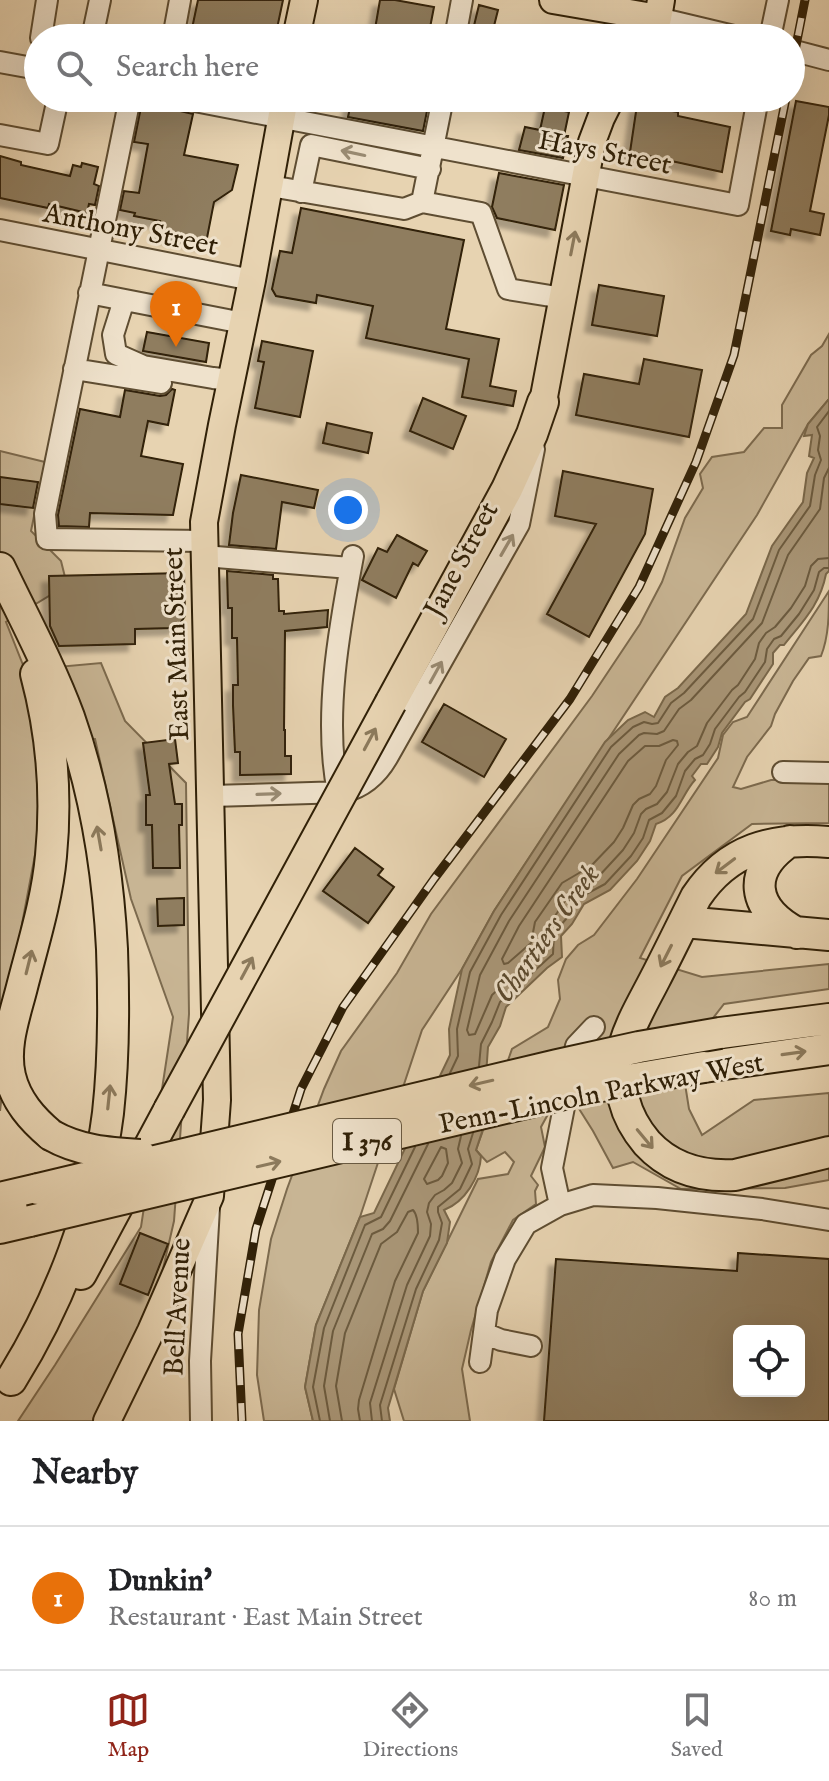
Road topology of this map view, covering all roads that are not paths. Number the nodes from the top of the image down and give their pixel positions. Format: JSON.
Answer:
{"nodes":[{"id":1,"x":47,"y":0,"type":"edge"},
{"id":2,"x":100,"y":0,"type":"edge"},
{"id":3,"x":180,"y":0,"type":"edge"},
{"id":4,"x":304,"y":0,"type":"edge"},
{"id":5,"x":462,"y":0,"type":"edge"},
{"id":6,"x":553,"y":0,"type":"edge"},
{"id":7,"x":778,"y":0,"type":"edge"},
{"id":8,"x":653,"y":14,"type":"edge"},
{"id":9,"x":43,"y":24,"type":"edge"},
{"id":10,"x":95,"y":24,"type":"edge"},
{"id":11,"x":176,"y":24,"type":"edge"},
{"id":12,"x":299,"y":24,"type":"edge"},
{"id":13,"x":458,"y":24,"type":"edge"},
{"id":14,"x":690,"y":24,"type":"edge"},
{"id":15,"x":773,"y":24,"type":"edge"},
{"id":16,"x":805,"y":54,"type":"edge"},
{"id":17,"x":829,"y":60,"type":"edge"},
{"id":18,"x":0,"y":62,"type":"edge"},
{"id":19,"x":24,"y":64,"type":"edge"},
{"id":20,"x":55,"y":112,"type":"edge"},
{"id":21,"x":127,"y":112,"type":"edge"},
{"id":22,"x":282,"y":112,"type":"edge"},
{"id":23,"x":299,"y":112,"type":"edge"},
{"id":24,"x":440,"y":112,"type":"edge"},
{"id":25,"x":604,"y":112,"type":"edge"},
{"id":26,"x":755,"y":112,"type":"edge"},
{"id":27,"x":0,"y":135,"type":"edge"},
{"id":28,"x":434,"y":146,"type":"junction"},
{"id":29,"x":430,"y":169,"type":"junction"},
{"id":30,"x":586,"y":175,"type":"junction"},
{"id":31,"x":270,"y":186,"type":"junction"},
{"id":32,"x":301,"y":192,"type":"junction"},
{"id":33,"x":422,"y":202,"type":"junction"},
{"id":34,"x":0,"y":230,"type":"edge"},
{"id":35,"x":98,"y":250,"type":"junction"},
{"id":36,"x":252,"y":280,"type":"junction"},
{"id":37,"x":89,"y":293,"type":"junction"},
{"id":38,"x":563,"y":298,"type":"junction"},
{"id":39,"x":124,"y":300,"type":"junction"},
{"id":40,"x":243,"y":323,"type":"junction"},
{"id":41,"x":74,"y":369,"type":"junction"},
{"id":42,"x":230,"y":386,"type":"junction"},
{"id":43,"x":543,"y":402,"type":"junction"},
{"id":44,"x":204,"y":549,"type":"junction"},
{"id":45,"x":0,"y":568,"type":"edge"},
{"id":46,"x":15,"y":600,"type":"junction"},
{"id":47,"x":783,"y":772,"type":"dead end"},
{"id":48,"x":829,"y":773,"type":"edge"},
{"id":49,"x":338,"y":792,"type":"junction"},
{"id":50,"x":211,"y":796,"type":"junction"},
{"id":51,"x":790,"y":841,"type":"junction"},
{"id":52,"x":829,"y":842,"type":"edge"},
{"id":53,"x":684,"y":922,"type":"junction"},
{"id":54,"x":797,"y":933,"type":"junction"},
{"id":55,"x":829,"y":935,"type":"edge"},
{"id":56,"x":829,"y":1019,"type":"edge"},
{"id":57,"x":594,"y":1027,"type":"dead end"},
{"id":58,"x":829,"y":1049,"type":"edge"},
{"id":59,"x":829,"y":1152,"type":"edge"},
{"id":60,"x":169,"y":1157,"type":"junction"},
{"id":61,"x":210,"y":1196,"type":"junction"},
{"id":62,"x":0,"y":1198,"type":"edge"},
{"id":63,"x":560,"y":1205,"type":"junction"},
{"id":64,"x":829,"y":1220,"type":"edge"},
{"id":65,"x":0,"y":1228,"type":"edge"},
{"id":66,"x":484,"y":1333,"type":"junction"},
{"id":67,"x":531,"y":1346,"type":"dead end"},
{"id":68,"x":480,"y":1362,"type":"dead end"},
{"id":69,"x":5,"y":1388,"type":"edge"},
{"id":70,"x":107,"y":1421,"type":"edge"},
{"id":71,"x":201,"y":1421,"type":"edge"}],
"edges":[{"from":1,"to":9,"type":"street"},
{"from":2,"to":10,"type":"street"},
{"from":3,"to":11,"type":"street"},
{"from":4,"to":12,"type":"main road"},
{"from":5,"to":13,"type":"street"},
{"from":6,"to":8,"type":"main road"},
{"from":7,"to":15,"type":"street"},
{"from":8,"to":14,"type":"street"},
{"from":16,"to":17,"type":"street"},
{"from":18,"to":19,"type":"street"},
{"from":20,"to":27,"type":"street"},
{"from":21,"to":35,"type":"street"},
{"from":22,"to":31,"type":"main road","name":"East Main Street"},
{"from":23,"to":28,"type":"street","name":"Hays Street"},
{"from":24,"to":28,"type":"street"},
{"from":25,"to":30,"type":"main road","name":"Jane Street"},
{"from":26,"to":30,"type":"street","name":"Hays Street"},
{"from":28,"to":29,"type":"street"},
{"from":28,"to":30,"type":"street","name":"Hays Street"},
{"from":29,"to":32,"type":"street","one_way":true},
{"from":29,"to":33,"type":"street"},
{"from":38,"to":30,"type":"main road","name":"Jane Street","one_way":true},
{"from":31,"to":32,"type":"street"},
{"from":31,"to":36,"type":"main road","name":"East Main Street"},
{"from":32,"to":33,"type":"street"},
{"from":33,"to":38,"type":"street"},
{"from":34,"to":35,"type":"street","name":"Anthony Street"},
{"from":35,"to":36,"type":"street","name":"Anthony Street"},
{"from":35,"to":37,"type":"street"},
{"from":36,"to":40,"type":"main road","name":"East Main Street"},
{"from":37,"to":39,"type":"street"},
{"from":37,"to":41,"type":"street"},
{"from":38,"to":43,"type":"main road","name":"Jane Street"},
{"from":39,"to":40,"type":"street"},
{"from":39,"to":42,"type":"street"},
{"from":40,"to":42,"type":"main road","name":"East Main Street"},
{"from":41,"to":42,"type":"street"},
{"from":41,"to":44,"type":"street"},
{"from":42,"to":44,"type":"main road","name":"East Main Street"},
{"from":49,"to":43,"type":"street","name":"Jane Street","one_way":true},
{"from":69,"to":43,"type":"highway","one_way":true,"bridge":true},
{"from":44,"to":49,"type":"street"},
{"from":44,"to":50,"type":"main road","name":"East Main Street"},
{"from":45,"to":46,"type":"highway"},
{"from":60,"to":46,"type":"highway","one_way":true,"bridge":true},
{"from":69,"to":46,"type":"highway","one_way":true},
{"from":47,"to":48,"type":"street"},
{"from":50,"to":49,"type":"street","name":"Jane Street","one_way":true},
{"from":50,"to":61,"type":"main road","name":"East Main Street"},
{"from":51,"to":52,"type":"highway"},
{"from":51,"to":53,"type":"highway","one_way":true},
{"from":51,"to":54,"type":"highway"},
{"from":53,"to":54,"type":"highway"},
{"from":53,"to":59,"type":"highway","one_way":true,"bridge":true},
{"from":54,"to":55,"type":"highway"},
{"from":56,"to":60,"type":"highway","name":"Penn-Lincoln Parkway West","number":"I 376","one_way":true,"bridge":true},
{"from":57,"to":63,"type":"street"},
{"from":65,"to":58,"type":"highway","name":"Penn-Lincoln Parkway West","number":"I 376","one_way":true,"bridge":true},
{"from":60,"to":62,"type":"highway","name":"Penn-Lincoln Parkway West","number":"I 376","bridge":true},
{"from":61,"to":70,"type":"main road","name":"East Main Street"},
{"from":61,"to":71,"type":"street","name":"Bell Avenue"},
{"from":63,"to":64,"type":"street"},
{"from":63,"to":66,"type":"street"},
{"from":66,"to":67,"type":"street"},
{"from":66,"to":68,"type":"street"}]}
